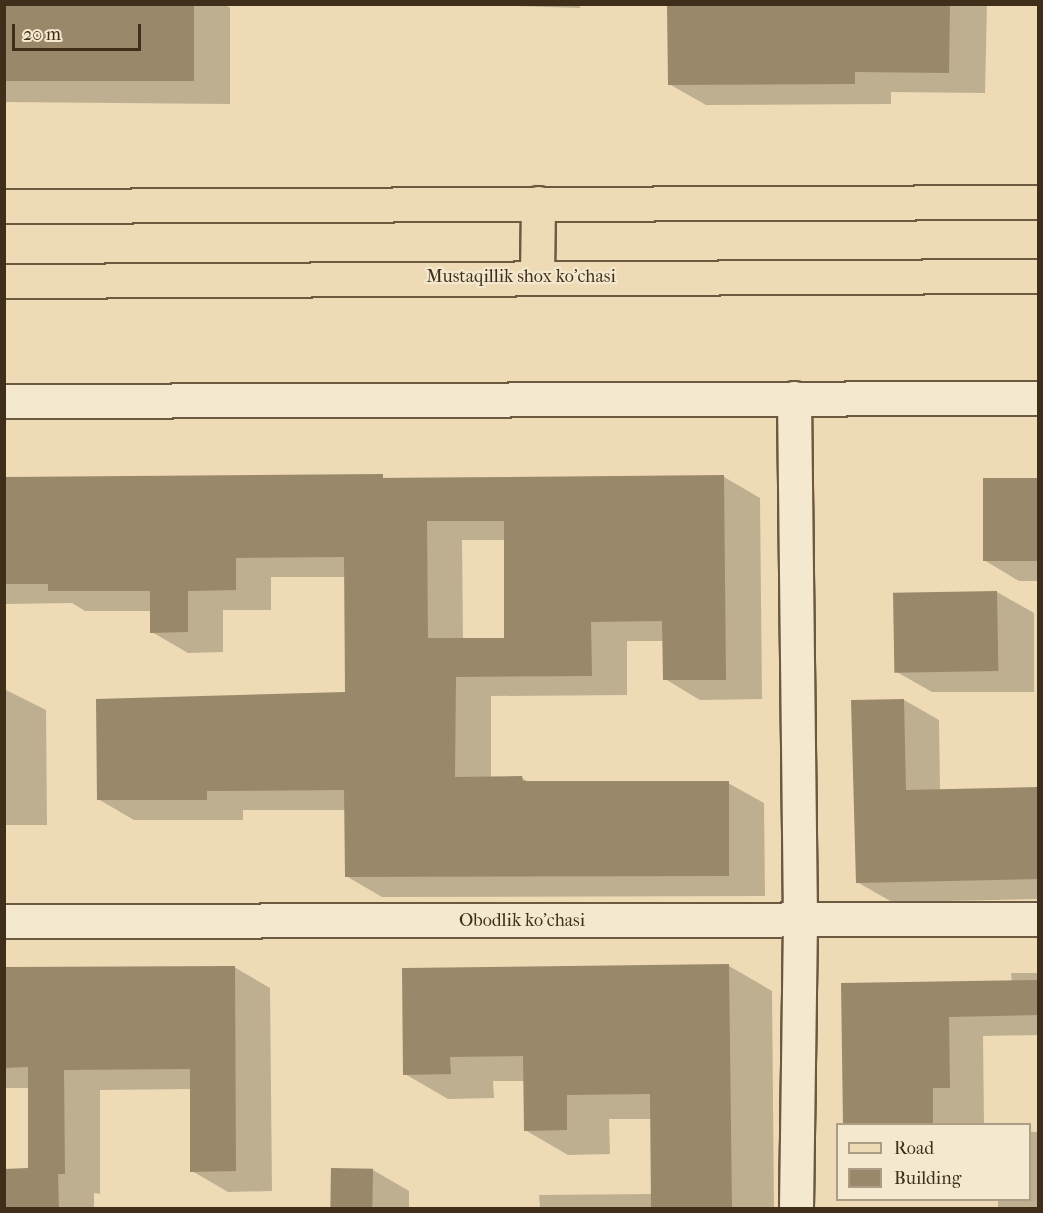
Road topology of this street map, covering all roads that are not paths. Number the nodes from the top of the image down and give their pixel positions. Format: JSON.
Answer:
{"nodes":[{"id":1,"x":1038,"y":202,"type":"edge"},
{"id":2,"x":538,"y":203,"type":"junction"},
{"id":3,"x":4,"y":206,"type":"edge"},
{"id":4,"x":537,"y":276,"type":"junction"},
{"id":5,"x":1038,"y":276,"type":"edge"},
{"id":6,"x":4,"y":281,"type":"edge"},
{"id":7,"x":795,"y":398,"type":"junction"},
{"id":8,"x":1038,"y":398,"type":"edge"},
{"id":9,"x":4,"y":401,"type":"edge"},
{"id":10,"x":1038,"y":919,"type":"edge"},
{"id":11,"x":4,"y":921,"type":"edge"},
{"id":12,"x":800,"y":921,"type":"junction"},
{"id":13,"x":796,"y":1209,"type":"edge"}],
"edges":[{"from":1,"to":2,"type":"main road"},
{"from":2,"to":3,"type":"main road"},
{"from":2,"to":4,"type":"main road"},
{"from":4,"to":5,"type":"main road","name":"Mustaqillik shox ko'chasi"},
{"from":4,"to":6,"type":"main road","name":"Mustaqillik shox ko'chasi"},
{"from":7,"to":8,"type":"street"},
{"from":7,"to":9,"type":"street"},
{"from":7,"to":12,"type":"street"},
{"from":10,"to":12,"type":"street","name":"Obodlik ko'chasi"},
{"from":11,"to":12,"type":"street","name":"Obodlik ko'chasi"},
{"from":12,"to":13,"type":"street"}]}
